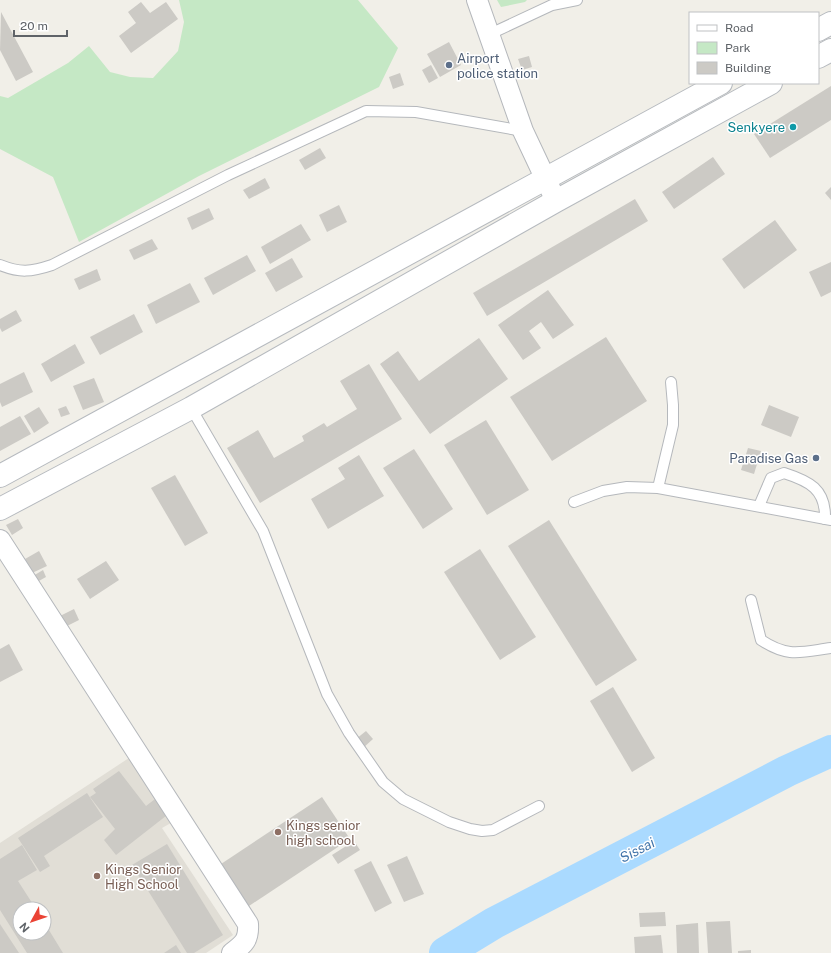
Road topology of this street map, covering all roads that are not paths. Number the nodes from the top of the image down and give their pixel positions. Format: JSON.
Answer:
{"nodes":[{"id":1,"x":477,"y":0,"type":"edge"},
{"id":2,"x":577,"y":0,"type":"edge"},
{"id":3,"x":831,"y":23,"type":"edge"},
{"id":4,"x":819,"y":29,"type":"edge"},
{"id":5,"x":490,"y":34,"type":"junction"},
{"id":6,"x":831,"y":50,"type":"edge"},
{"id":7,"x":819,"y":56,"type":"edge"},
{"id":8,"x":719,"y":84,"type":"edge"},
{"id":9,"x":769,"y":84,"type":"edge"},
{"id":10,"x":522,"y":131,"type":"junction"},
{"id":11,"x":545,"y":178,"type":"junction"},
{"id":12,"x":556,"y":201,"type":"junction"},
{"id":13,"x":0,"y":265,"type":"edge"},
{"id":14,"x":671,"y":382,"type":"dead end"},
{"id":15,"x":192,"y":408,"type":"junction"},
{"id":16,"x":0,"y":476,"type":"edge"},
{"id":17,"x":658,"y":488,"type":"junction"},
{"id":18,"x":574,"y":502,"type":"dead end"},
{"id":19,"x":759,"y":506,"type":"junction"},
{"id":20,"x":0,"y":509,"type":"edge"},
{"id":21,"x":828,"y":520,"type":"edge"},
{"id":22,"x":0,"y":540,"type":"edge"},
{"id":23,"x":751,"y":600,"type":"dead end"},
{"id":24,"x":831,"y":648,"type":"edge"},
{"id":25,"x":539,"y":806,"type":"dead end"},
{"id":26,"x":232,"y":953,"type":"edge"}],
"edges":[{"from":1,"to":5,"type":"street"},
{"from":2,"to":5,"type":"lane"},
{"from":3,"to":4,"type":"street"},
{"from":5,"to":10,"type":"street"},
{"from":6,"to":7,"type":"street"},
{"from":8,"to":11,"type":"street"},
{"from":9,"to":12,"type":"street"},
{"from":10,"to":11,"type":"street"},
{"from":10,"to":13,"type":"lane"},
{"from":11,"to":12,"type":"street"},
{"from":11,"to":16,"type":"street"},
{"from":12,"to":15,"type":"street"},
{"from":14,"to":17,"type":"lane"},
{"from":15,"to":20,"type":"street"},
{"from":15,"to":25,"type":"lane"},
{"from":17,"to":18,"type":"lane"},
{"from":17,"to":19,"type":"lane"},
{"from":19,"to":21,"type":"lane"},
{"from":19,"to":21,"type":"lane"},
{"from":22,"to":26,"type":"street"},
{"from":23,"to":24,"type":"lane"}]}
